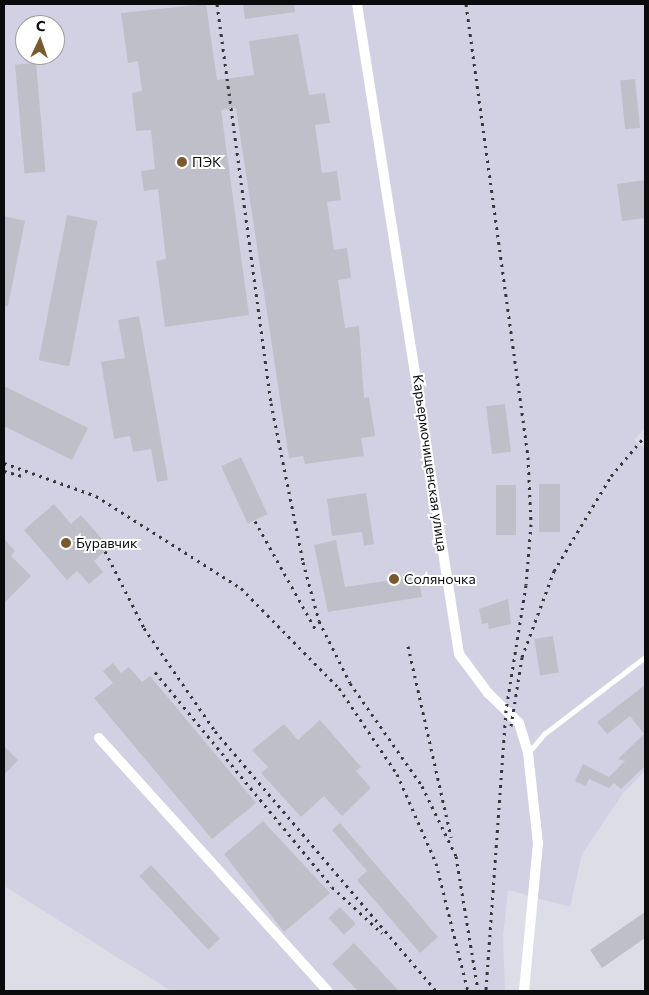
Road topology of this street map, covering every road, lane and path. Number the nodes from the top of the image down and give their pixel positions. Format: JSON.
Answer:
{"nodes":[{"id":1,"x":356,"y":4,"type":"edge"},
{"id":2,"x":645,"y":657,"type":"edge"},
{"id":3,"x":99,"y":738,"type":"dead end"},
{"id":4,"x":528,"y":753,"type":"junction"},
{"id":5,"x":328,"y":991,"type":"edge"},
{"id":6,"x":524,"y":991,"type":"edge"}],
"edges":[{"from":1,"to":4,"type":"street","name":"Карьермочищенская улица"},
{"from":2,"to":4,"type":"lane"},
{"from":3,"to":5,"type":"street"},
{"from":4,"to":6,"type":"street","name":"Карьермочищенская улица"}]}
